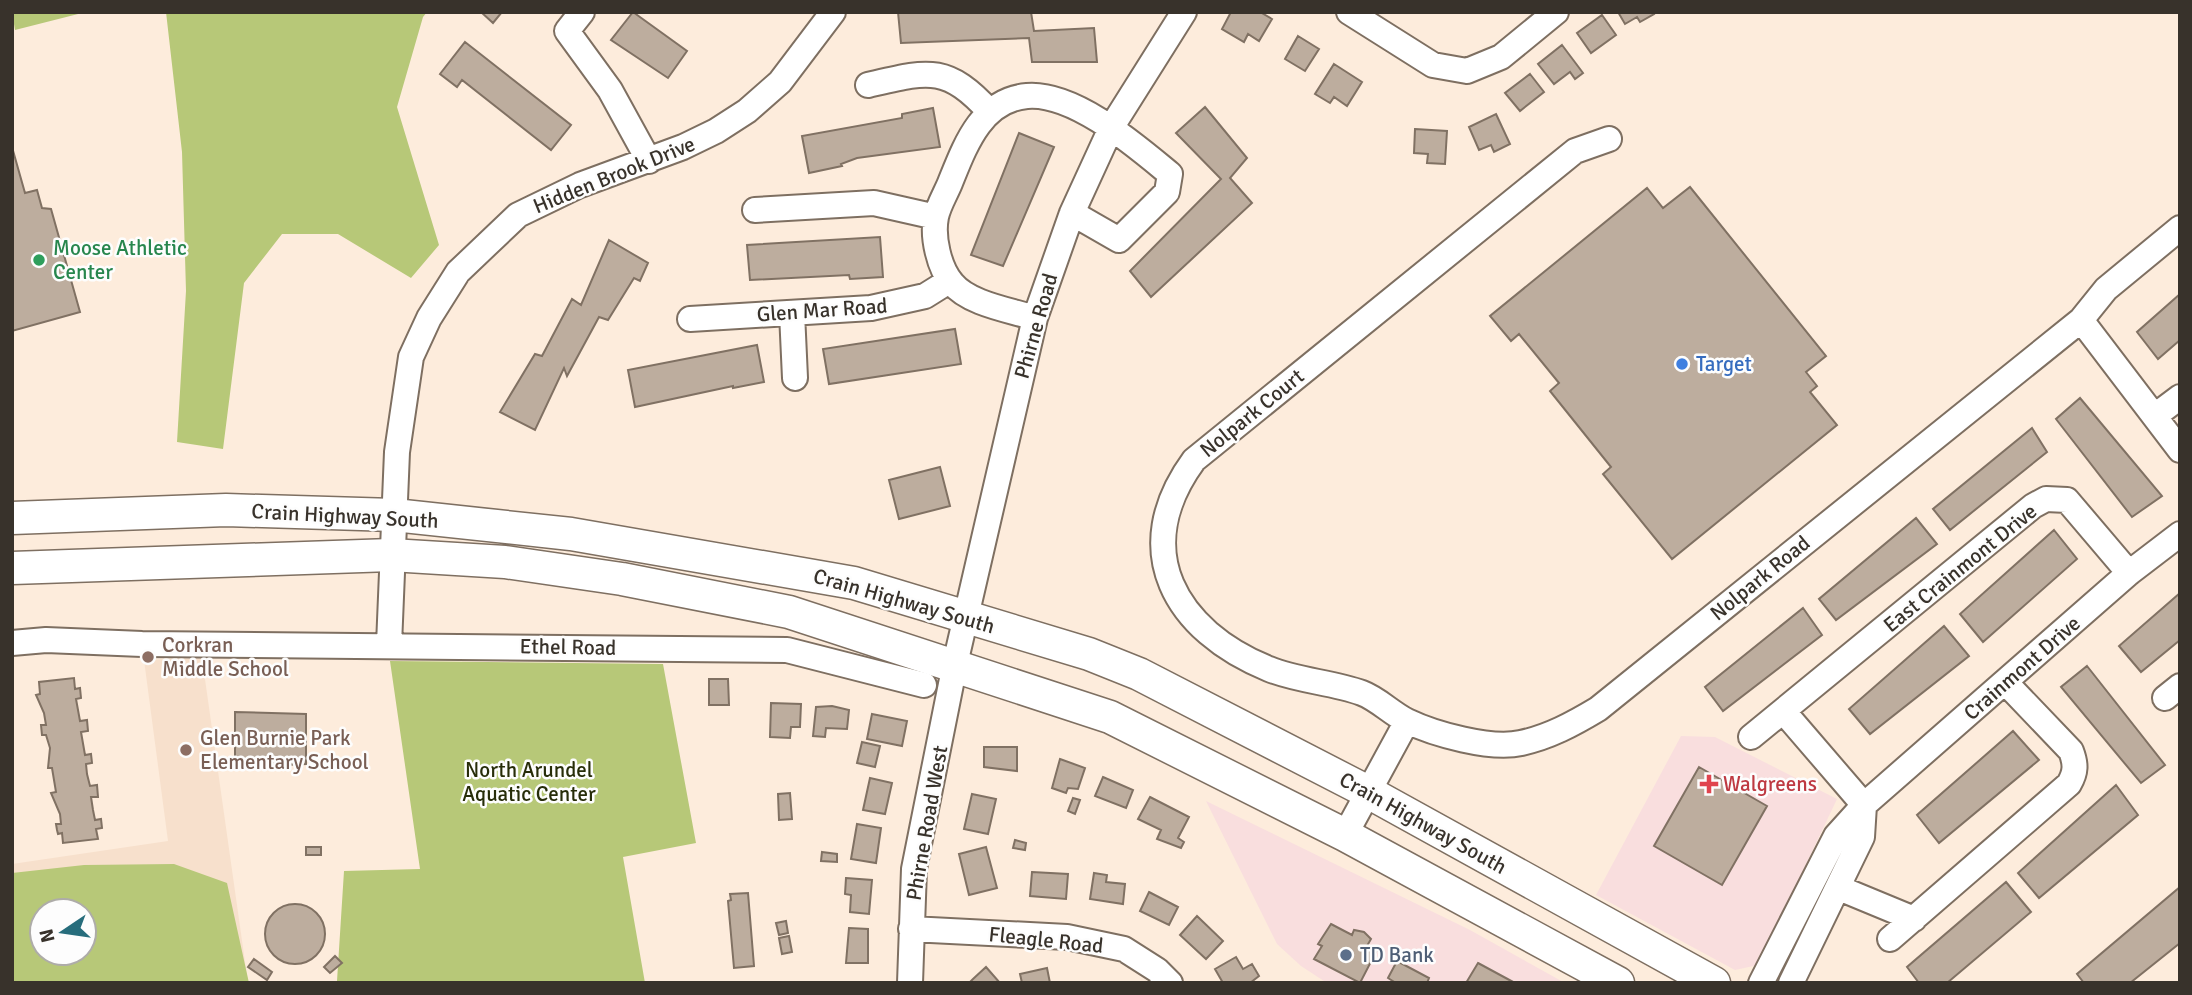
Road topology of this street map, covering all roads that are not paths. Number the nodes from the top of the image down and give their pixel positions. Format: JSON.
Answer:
{"nodes":[{"id":1,"x":582,"y":12,"type":"edge"},
{"id":2,"x":832,"y":12,"type":"edge"},
{"id":3,"x":1184,"y":12,"type":"edge"},
{"id":4,"x":1349,"y":12,"type":"edge"},
{"id":5,"x":1556,"y":12,"type":"edge"},
{"id":6,"x":868,"y":85,"type":"dead end"},
{"id":7,"x":990,"y":112,"type":"junction"},
{"id":8,"x":1111,"y":128,"type":"junction"},
{"id":9,"x":1609,"y":139,"type":"dead end"},
{"id":10,"x":649,"y":161,"type":"junction"},
{"id":11,"x":755,"y":210,"type":"dead end"},
{"id":12,"x":1072,"y":213,"type":"junction"},
{"id":13,"x":936,"y":217,"type":"junction"},
{"id":14,"x":2180,"y":228,"type":"edge"},
{"id":15,"x":949,"y":281,"type":"junction"},
{"id":16,"x":792,"y":313,"type":"junction"},
{"id":17,"x":1035,"y":318,"type":"junction"},
{"id":18,"x":690,"y":319,"type":"dead end"},
{"id":19,"x":2081,"y":320,"type":"junction"},
{"id":20,"x":796,"y":378,"type":"dead end"},
{"id":21,"x":2180,"y":397,"type":"edge"},
{"id":22,"x":2156,"y":415,"type":"junction"},
{"id":23,"x":2180,"y":450,"type":"edge"},
{"id":24,"x":394,"y":515,"type":"junction"},
{"id":25,"x":12,"y":518,"type":"edge"},
{"id":26,"x":2180,"y":534,"type":"edge"},
{"id":27,"x":391,"y":555,"type":"junction"},
{"id":28,"x":12,"y":568,"type":"edge"},
{"id":29,"x":2129,"y":573,"type":"junction"},
{"id":30,"x":789,"y":612,"type":"junction"},
{"id":31,"x":966,"y":617,"type":"junction"},
{"id":32,"x":12,"y":643,"type":"edge"},
{"id":33,"x":389,"y":645,"type":"junction"},
{"id":34,"x":787,"y":650,"type":"junction"},
{"id":35,"x":955,"y":664,"type":"junction"},
{"id":36,"x":2006,"y":683,"type":"junction"},
{"id":37,"x":923,"y":685,"type":"dead end"},
{"id":38,"x":1784,"y":712,"type":"junction"},
{"id":39,"x":1407,"y":721,"type":"junction"},
{"id":40,"x":1751,"y":737,"type":"dead end"},
{"id":41,"x":1368,"y":792,"type":"junction"},
{"id":42,"x":1864,"y":804,"type":"junction"},
{"id":43,"x":1345,"y":835,"type":"junction"},
{"id":44,"x":1839,"y":888,"type":"junction"},
{"id":45,"x":1914,"y":919,"type":"junction"},
{"id":46,"x":911,"y":929,"type":"junction"},
{"id":47,"x":1890,"y":939,"type":"dead end"},
{"id":48,"x":910,"y":983,"type":"edge"},
{"id":49,"x":1170,"y":983,"type":"edge"},
{"id":50,"x":1618,"y":983,"type":"edge"},
{"id":51,"x":1714,"y":983,"type":"edge"},
{"id":52,"x":1762,"y":983,"type":"edge"},
{"id":53,"x":1791,"y":983,"type":"edge"}],
"edges":[{"from":1,"to":10,"type":"street"},
{"from":2,"to":10,"type":"street","name":"Hidden Brook Drive"},
{"from":3,"to":8,"type":"street","name":"Phirne Road"},
{"from":4,"to":5,"type":"street"},
{"from":6,"to":7,"type":"street"},
{"from":7,"to":8,"type":"street"},
{"from":7,"to":13,"type":"street"},
{"from":8,"to":12,"type":"street","name":"Phirne Road"},
{"from":8,"to":12,"type":"street"},
{"from":9,"to":39,"type":"street","name":"Nolpark Court"},
{"from":10,"to":24,"type":"street","name":"Hidden Brook Drive"},
{"from":11,"to":13,"type":"street"},
{"from":12,"to":17,"type":"street","name":"Phirne Road"},
{"from":13,"to":15,"type":"street"},
{"from":14,"to":19,"type":"street","name":"Nolpark Road"},
{"from":15,"to":16,"type":"street","name":"Glen Mar Road"},
{"from":15,"to":17,"type":"street"},
{"from":16,"to":18,"type":"street","name":"Glen Mar Road"},
{"from":16,"to":20,"type":"street"},
{"from":17,"to":31,"type":"street","name":"Phirne Road"},
{"from":19,"to":22,"type":"street"},
{"from":19,"to":39,"type":"street","name":"Nolpark Road"},
{"from":21,"to":22,"type":"street"},
{"from":22,"to":23,"type":"street"},
{"from":24,"to":25,"type":"main road","name":"Crain Highway South"},
{"from":24,"to":27,"type":"street","name":"Hidden Brook Drive"},
{"from":24,"to":31,"type":"main road","name":"Crain Highway South"},
{"from":26,"to":29,"type":"street","name":"Crainmont Drive"},
{"from":27,"to":28,"type":"main road","name":"Crain Highway South"},
{"from":27,"to":30,"type":"main road","name":"Crain Highway South"},
{"from":27,"to":33,"type":"street","name":"Hidden Brook Drive"},
{"from":29,"to":36,"type":"street","name":"Crainmont Drive"},
{"from":29,"to":38,"type":"street","name":"East Crainmont Drive"},
{"from":30,"to":34,"type":"street"},
{"from":30,"to":35,"type":"main road","name":"Crain Highway South"},
{"from":31,"to":35,"type":"street","name":"Phirne Road"},
{"from":31,"to":41,"type":"main road","name":"Crain Highway South"},
{"from":32,"to":33,"type":"street","name":"Ethel Road"},
{"from":33,"to":34,"type":"street","name":"Ethel Road"},
{"from":34,"to":37,"type":"street","name":"Ethel Road"},
{"from":35,"to":43,"type":"main road","name":"Crain Highway South"},
{"from":35,"to":46,"type":"street","name":"Phirne Road West"},
{"from":36,"to":42,"type":"street","name":"Crainmont Drive"},
{"from":36,"to":45,"type":"street"},
{"from":38,"to":40,"type":"street","name":"East Crainmont Drive"},
{"from":38,"to":42,"type":"street"},
{"from":39,"to":41,"type":"street"},
{"from":41,"to":43,"type":"street"},
{"from":41,"to":51,"type":"main road","name":"Crain Highway South"},
{"from":42,"to":44,"type":"street"},
{"from":42,"to":52,"type":"street","name":"Crainmont Drive"},
{"from":43,"to":50,"type":"main road","name":"Crain Highway South"},
{"from":44,"to":45,"type":"street"},
{"from":44,"to":53,"type":"street"},
{"from":45,"to":47,"type":"street"},
{"from":46,"to":48,"type":"street","name":"Phirne Road West"},
{"from":46,"to":49,"type":"street","name":"Fleagle Road"}]}
